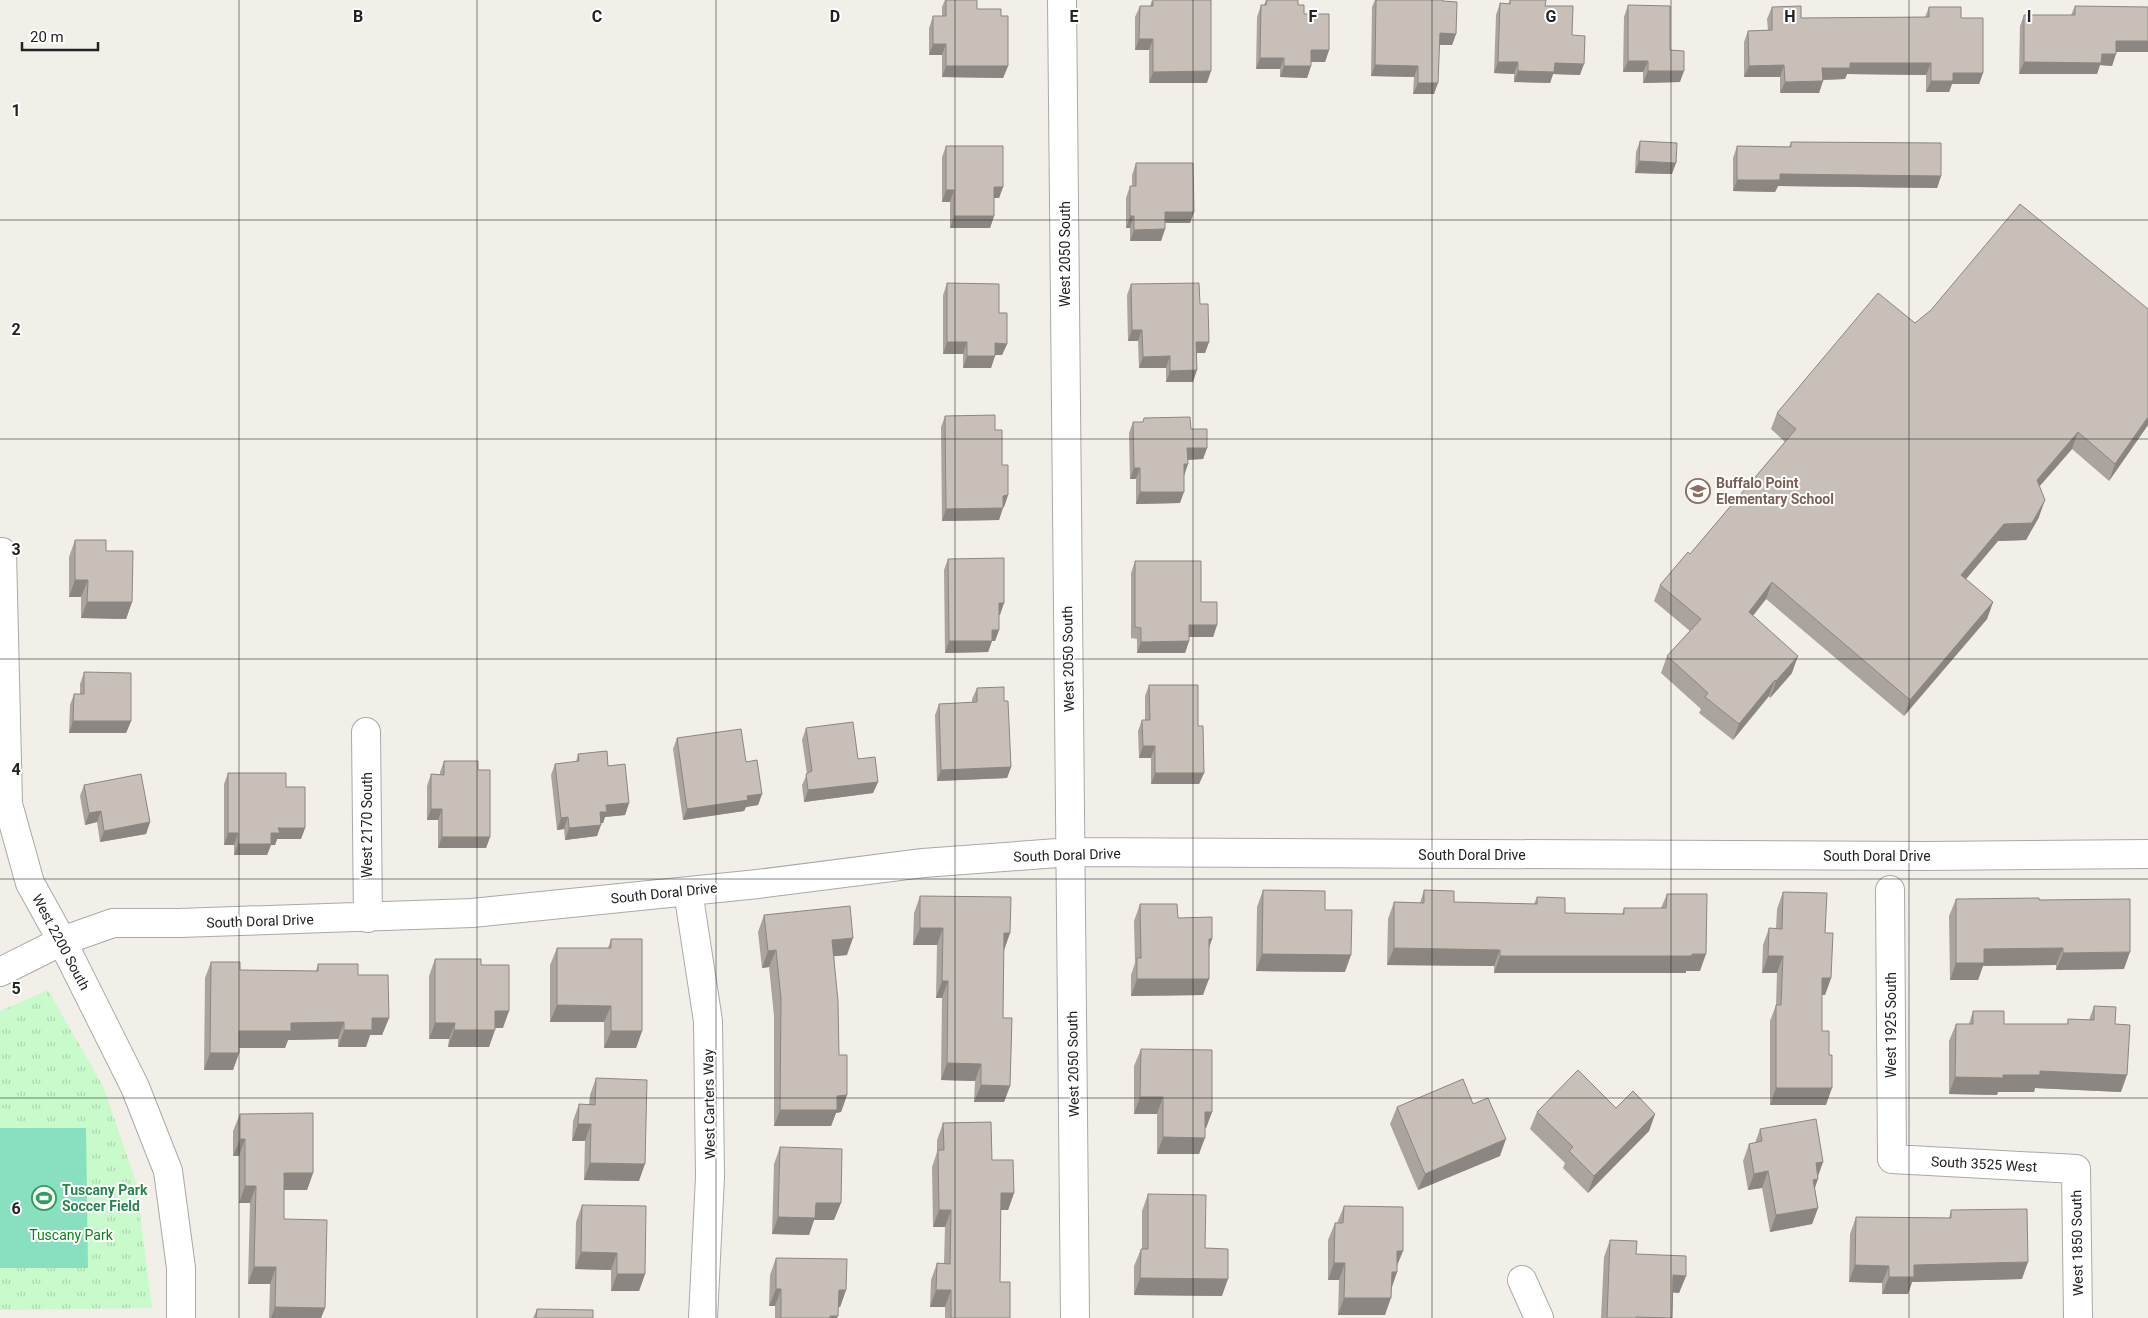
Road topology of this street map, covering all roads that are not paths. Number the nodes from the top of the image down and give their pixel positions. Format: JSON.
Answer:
{"nodes":[{"id":1,"x":1062,"y":0,"type":"edge"},
{"id":2,"x":2,"y":552,"type":"dead end"},
{"id":3,"x":3,"y":722,"type":"edge"},
{"id":4,"x":366,"y":732,"type":"dead end"},
{"id":5,"x":1071,"y":852,"type":"junction"},
{"id":6,"x":2148,"y":854,"type":"edge"},
{"id":7,"x":1890,"y":890,"type":"dead end"},
{"id":8,"x":688,"y":891,"type":"junction"},
{"id":9,"x":368,"y":918,"type":"junction"},
{"id":10,"x":62,"y":941,"type":"junction"},
{"id":11,"x":0,"y":972,"type":"edge"},
{"id":12,"x":1892,"y":1159,"type":"joint"},
{"id":13,"x":2076,"y":1169,"type":"joint"},
{"id":14,"x":1522,"y":1280,"type":"dead end"},
{"id":15,"x":181,"y":1318,"type":"edge"},
{"id":16,"x":703,"y":1318,"type":"edge"},
{"id":17,"x":1076,"y":1318,"type":"edge"},
{"id":18,"x":1539,"y":1318,"type":"edge"},
{"id":19,"x":2078,"y":1318,"type":"edge"}],
"edges":[{"from":1,"to":5,"type":"street","name":"West 2050 South"},
{"from":2,"to":3,"type":"street","name":"West 2200 South"},
{"from":3,"to":10,"type":"street","name":"West 2200 South"},
{"from":4,"to":9,"type":"street","name":"West 2170 South"},
{"from":5,"to":6,"type":"street","name":"South Doral Drive"},
{"from":5,"to":8,"type":"street","name":"South Doral Drive"},
{"from":5,"to":17,"type":"street","name":"West 2050 South"},
{"from":7,"to":12,"type":"street","name":"West 1925 South"},
{"from":8,"to":9,"type":"street","name":"South Doral Drive"},
{"from":8,"to":16,"type":"street","name":"West Carters Way"},
{"from":9,"to":10,"type":"street","name":"South Doral Drive"},
{"from":10,"to":11,"type":"street","name":"South Doral Drive"},
{"from":10,"to":15,"type":"street","name":"West 2200 South"},
{"from":12,"to":13,"type":"street","name":"South 3525 West"},
{"from":13,"to":19,"type":"street","name":"West 1850 South"},
{"from":14,"to":18,"type":"street"}]}
